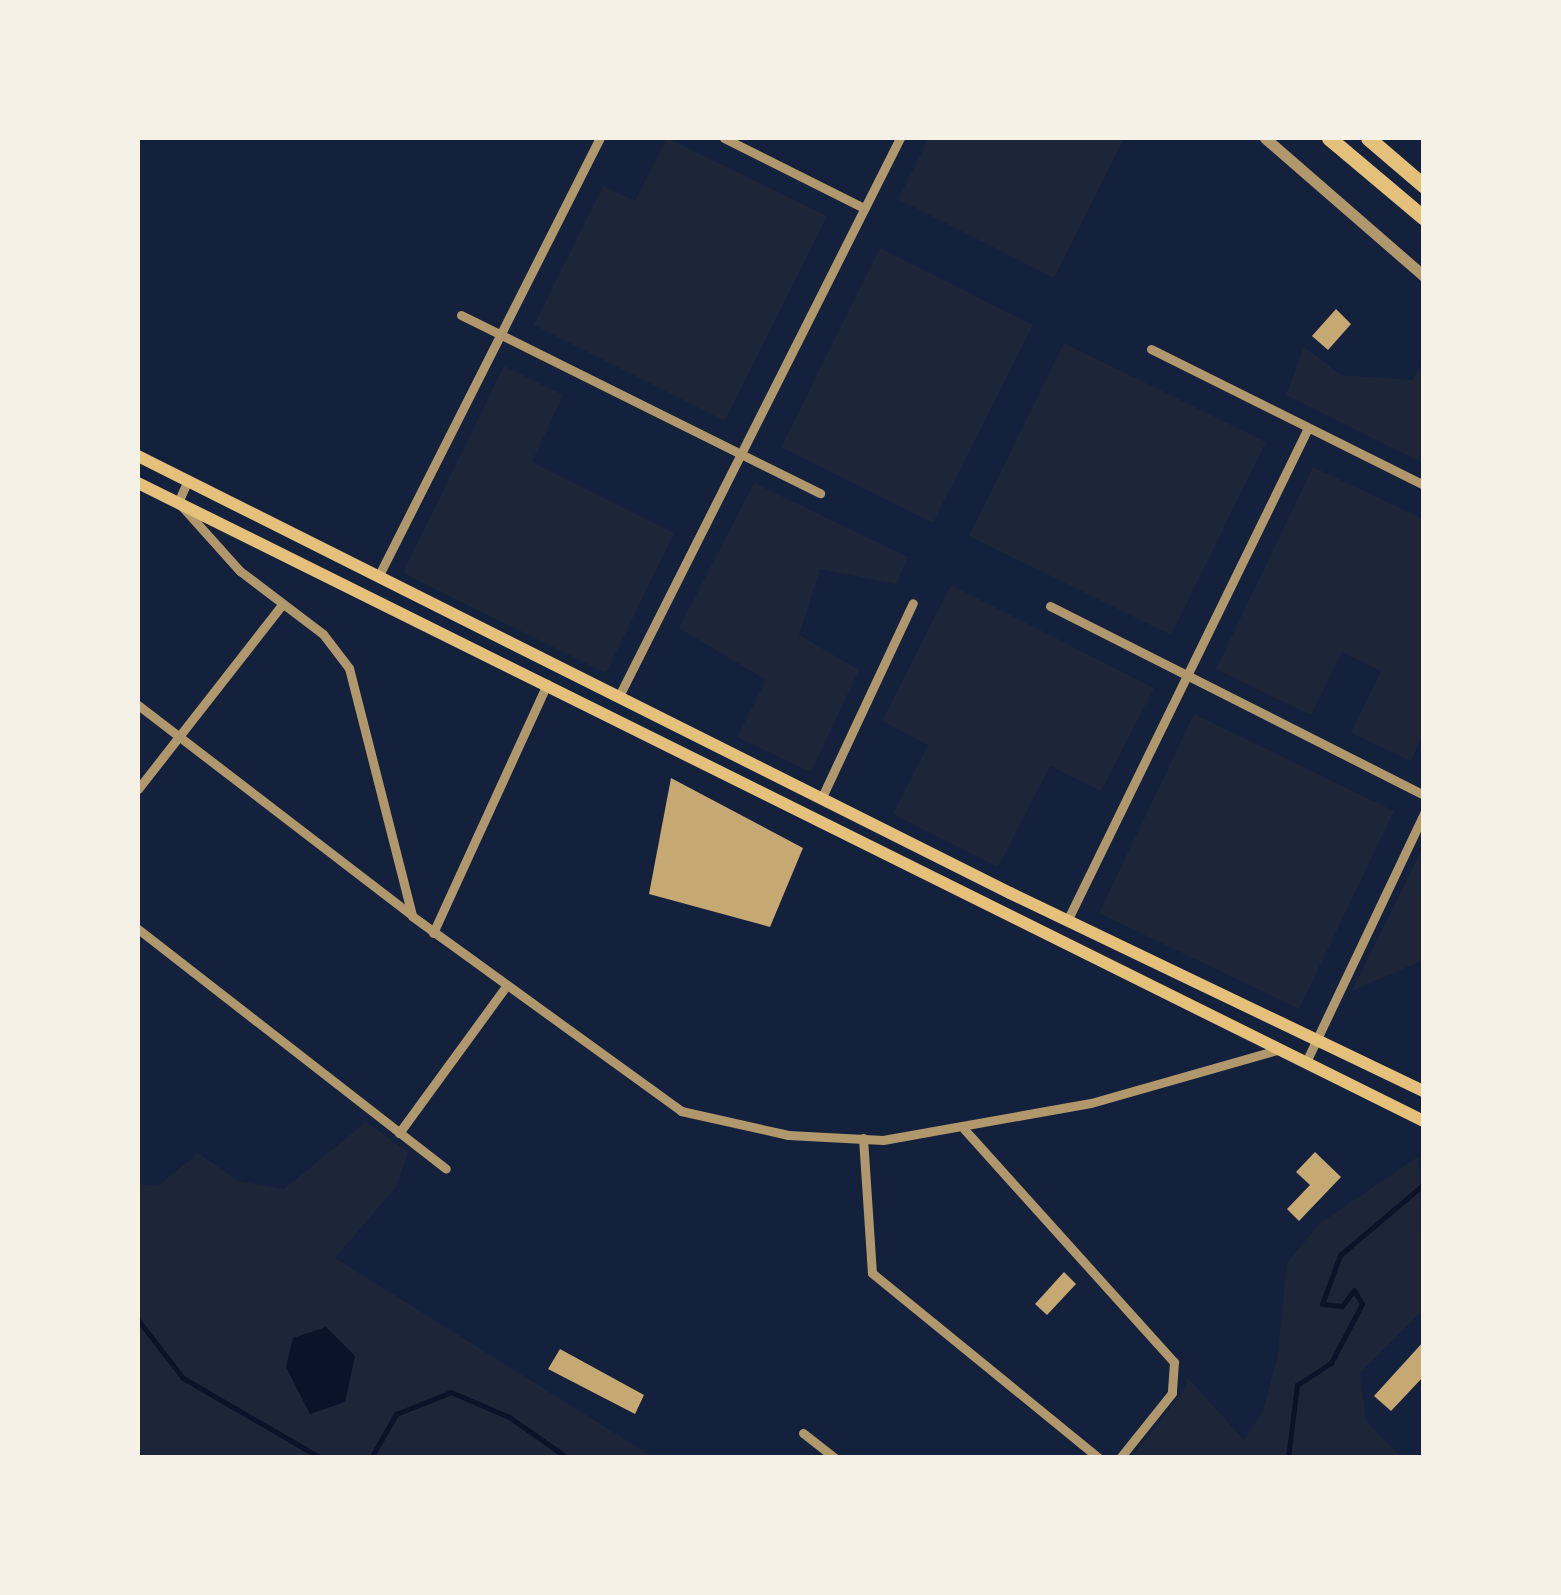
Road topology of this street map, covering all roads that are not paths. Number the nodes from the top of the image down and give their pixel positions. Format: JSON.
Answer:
{"nodes":[{"id":1,"x":600,"y":138,"type":"edge"},
{"id":2,"x":724,"y":138,"type":"edge"},
{"id":3,"x":900,"y":138,"type":"edge"},
{"id":4,"x":1265,"y":138,"type":"edge"},
{"id":5,"x":1329,"y":138,"type":"edge"},
{"id":6,"x":1368,"y":138,"type":"edge"},
{"id":7,"x":1424,"y":186,"type":"edge"},
{"id":8,"x":864,"y":208,"type":"junction"},
{"id":9,"x":1424,"y":218,"type":"edge"},
{"id":10,"x":1424,"y":276,"type":"edge"},
{"id":11,"x":461,"y":314,"type":"dead end"},
{"id":12,"x":501,"y":334,"type":"junction"},
{"id":13,"x":1151,"y":350,"type":"dead end"},
{"id":14,"x":1308,"y":428,"type":"junction"},
{"id":15,"x":741,"y":454,"type":"junction"},
{"id":16,"x":138,"y":456,"type":"edge"},
{"id":17,"x":188,"y":480,"type":"junction"},
{"id":18,"x":138,"y":483,"type":"edge"},
{"id":19,"x":1424,"y":485,"type":"edge"},
{"id":20,"x":820,"y":493,"type":"dead end"},
{"id":21,"x":178,"y":502,"type":"junction"},
{"id":22,"x":378,"y":578,"type":"junction"},
{"id":23,"x":913,"y":603,"type":"dead end"},
{"id":24,"x":282,"y":605,"type":"junction"},
{"id":25,"x":1050,"y":606,"type":"dead end"},
{"id":26,"x":1187,"y":676,"type":"junction"},
{"id":27,"x":547,"y":684,"type":"junction"},
{"id":28,"x":620,"y":694,"type":"junction"},
{"id":29,"x":138,"y":705,"type":"edge"},
{"id":30,"x":178,"y":736,"type":"junction"},
{"id":31,"x":699,"y":736,"type":"junction"},
{"id":32,"x":689,"y":756,"type":"junction"},
{"id":33,"x":138,"y":790,"type":"edge"},
{"id":34,"x":1424,"y":794,"type":"edge"},
{"id":35,"x":822,"y":797,"type":"junction"},
{"id":36,"x":1424,"y":813,"type":"edge"},
{"id":37,"x":1010,"y":893,"type":"junction"},
{"id":38,"x":999,"y":912,"type":"junction"},
{"id":39,"x":412,"y":916,"type":"junction"},
{"id":40,"x":1067,"y":921,"type":"junction"},
{"id":41,"x":138,"y":929,"type":"edge"},
{"id":42,"x":434,"y":934,"type":"junction"},
{"id":43,"x":506,"y":986,"type":"junction"},
{"id":44,"x":1318,"y":1038,"type":"junction"},
{"id":45,"x":1281,"y":1049,"type":"junction"},
{"id":46,"x":1306,"y":1062,"type":"junction"},
{"id":47,"x":1424,"y":1091,"type":"edge"},
{"id":48,"x":1424,"y":1121,"type":"edge"},
{"id":49,"x":964,"y":1129,"type":"junction"},
{"id":50,"x":400,"y":1133,"type":"junction"},
{"id":51,"x":863,"y":1138,"type":"junction"},
{"id":52,"x":446,"y":1169,"type":"dead end"},
{"id":53,"x":803,"y":1433,"type":"dead end"},
{"id":54,"x":835,"y":1458,"type":"edge"},
{"id":55,"x":1099,"y":1458,"type":"edge"},
{"id":56,"x":1120,"y":1458,"type":"edge"}],
"edges":[{"from":1,"to":12,"type":"street"},
{"from":2,"to":8,"type":"street"},
{"from":3,"to":8,"type":"street"},
{"from":4,"to":10,"type":"street"},
{"from":5,"to":9,"type":"highway"},
{"from":6,"to":7,"type":"highway"},
{"from":8,"to":15,"type":"street"},
{"from":11,"to":12,"type":"street"},
{"from":12,"to":15,"type":"street"},
{"from":12,"to":22,"type":"street"},
{"from":13,"to":14,"type":"street"},
{"from":14,"to":19,"type":"street"},
{"from":14,"to":26,"type":"street"},
{"from":15,"to":20,"type":"street"},
{"from":15,"to":28,"type":"street"},
{"from":16,"to":17,"type":"main road"},
{"from":17,"to":21,"type":"street"},
{"from":17,"to":22,"type":"main road"},
{"from":18,"to":21,"type":"main road"},
{"from":21,"to":24,"type":"street"},
{"from":21,"to":27,"type":"main road"},
{"from":22,"to":28,"type":"main road"},
{"from":23,"to":35,"type":"street"},
{"from":24,"to":30,"type":"street"},
{"from":24,"to":39,"type":"street"},
{"from":25,"to":26,"type":"street"},
{"from":26,"to":34,"type":"street"},
{"from":26,"to":40,"type":"street"},
{"from":27,"to":32,"type":"main road"},
{"from":27,"to":42,"type":"street"},
{"from":28,"to":31,"type":"main road"},
{"from":29,"to":30,"type":"street"},
{"from":30,"to":33,"type":"street"},
{"from":30,"to":39,"type":"street"},
{"from":31,"to":32,"type":"main road"},
{"from":31,"to":35,"type":"main road"},
{"from":32,"to":38,"type":"main road"},
{"from":35,"to":37,"type":"main road"},
{"from":36,"to":44,"type":"street"},
{"from":37,"to":38,"type":"main road"},
{"from":37,"to":40,"type":"main road"},
{"from":38,"to":45,"type":"main road"},
{"from":39,"to":42,"type":"street"},
{"from":40,"to":44,"type":"main road"},
{"from":41,"to":50,"type":"street"},
{"from":42,"to":43,"type":"street"},
{"from":43,"to":50,"type":"street"},
{"from":43,"to":51,"type":"street"},
{"from":44,"to":46,"type":"street"},
{"from":44,"to":47,"type":"main road"},
{"from":45,"to":46,"type":"main road"},
{"from":45,"to":49,"type":"street"},
{"from":46,"to":48,"type":"main road"},
{"from":49,"to":51,"type":"street"},
{"from":49,"to":56,"type":"street"},
{"from":50,"to":52,"type":"street"},
{"from":51,"to":55,"type":"street"},
{"from":53,"to":54,"type":"street"}]}
